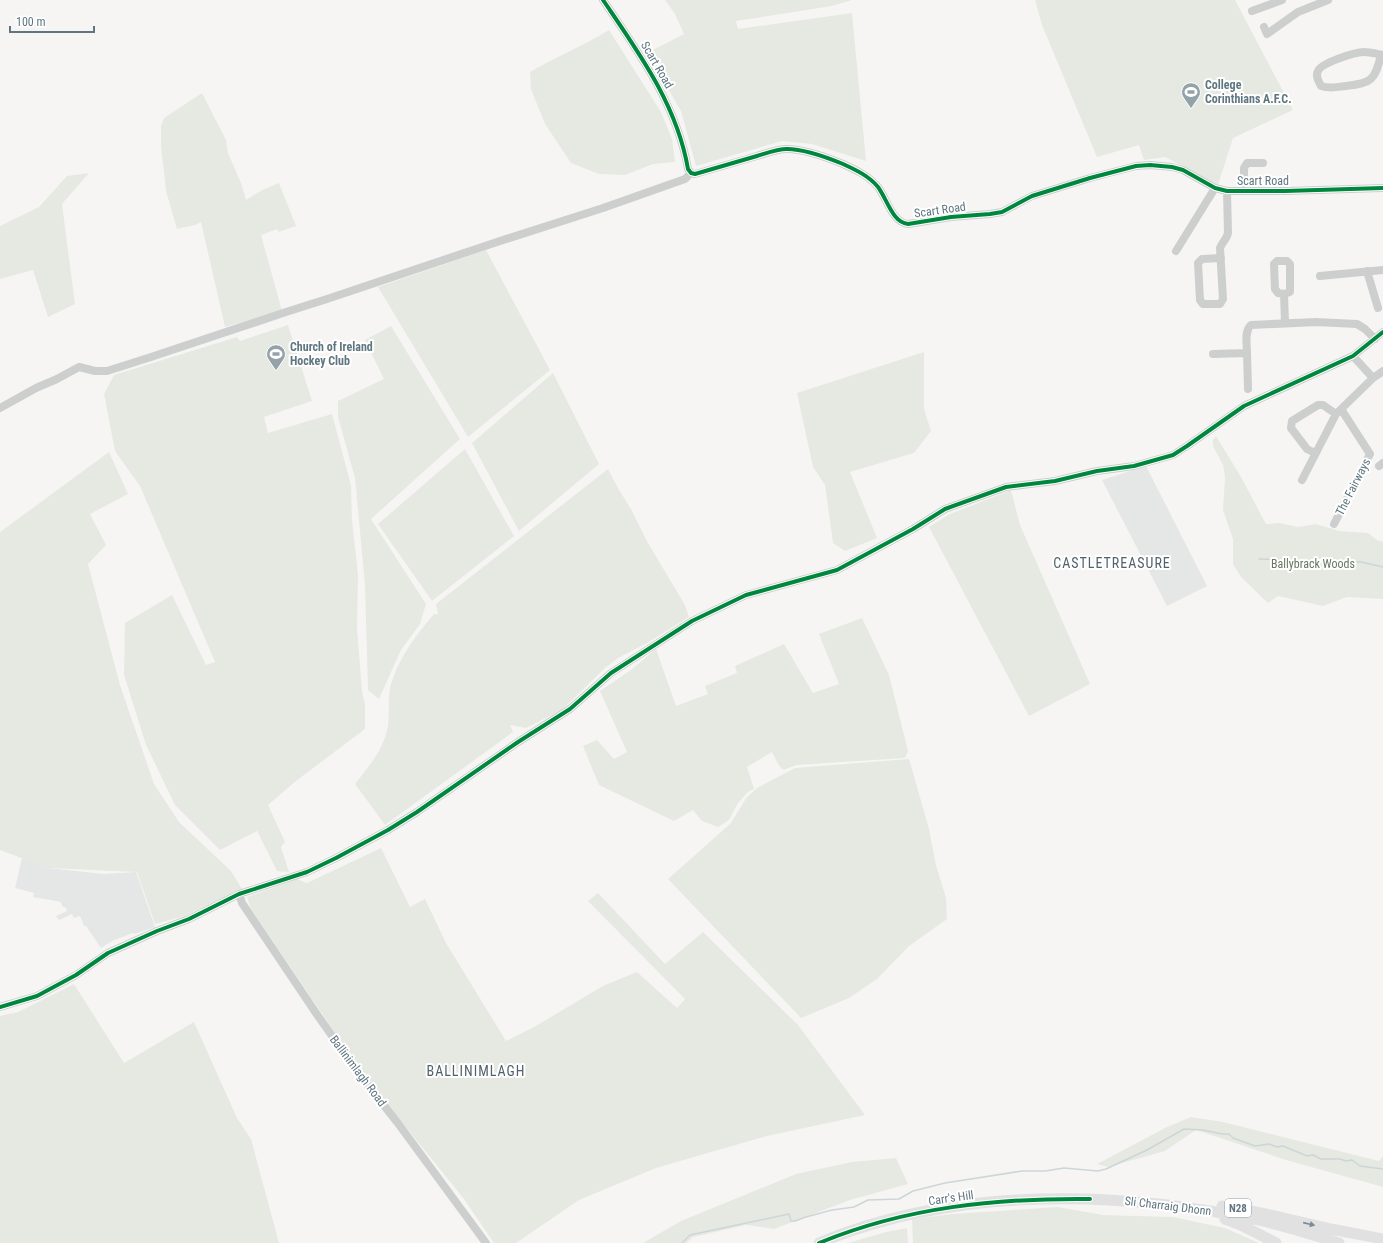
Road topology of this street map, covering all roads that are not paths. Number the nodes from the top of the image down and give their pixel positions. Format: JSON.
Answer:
{"nodes":[{"id":1,"x":603,"y":0,"type":"edge"},
{"id":2,"x":1282,"y":0,"type":"edge"},
{"id":3,"x":1328,"y":0,"type":"edge"},
{"id":4,"x":1252,"y":11,"type":"dead end"},
{"id":5,"x":1264,"y":27,"type":"dead end"},
{"id":6,"x":1382,"y":55,"type":"edge"},
{"id":7,"x":1263,"y":163,"type":"dead end"},
{"id":8,"x":691,"y":173,"type":"junction"},
{"id":9,"x":1215,"y":188,"type":"junction"},
{"id":10,"x":1383,"y":188,"type":"edge"},
{"id":11,"x":1227,"y":191,"type":"junction"},
{"id":12,"x":1244,"y":191,"type":"junction"},
{"id":13,"x":1176,"y":251,"type":"dead end"},
{"id":14,"x":1221,"y":258,"type":"junction"},
{"id":15,"x":1383,"y":270,"type":"edge"},
{"id":16,"x":1367,"y":271,"type":"junction"},
{"id":17,"x":1320,"y":276,"type":"dead end"},
{"id":18,"x":1284,"y":294,"type":"dead end"},
{"id":19,"x":1378,"y":308,"type":"dead end"},
{"id":20,"x":1285,"y":323,"type":"junction"},
{"id":21,"x":1383,"y":332,"type":"edge"},
{"id":22,"x":1375,"y":339,"type":"junction"},
{"id":23,"x":1247,"y":353,"type":"junction"},
{"id":24,"x":1213,"y":354,"type":"dead end"},
{"id":25,"x":1353,"y":356,"type":"junction"},
{"id":26,"x":1378,"y":375,"type":"edge"},
{"id":27,"x":1383,"y":382,"type":"edge"},
{"id":28,"x":1248,"y":389,"type":"dead end"},
{"id":29,"x":0,"y":408,"type":"edge"},
{"id":30,"x":1338,"y":411,"type":"junction"},
{"id":31,"x":1315,"y":453,"type":"junction"},
{"id":32,"x":1302,"y":480,"type":"dead end"},
{"id":33,"x":1334,"y":524,"type":"dead end"},
{"id":34,"x":239,"y":894,"type":"junction"},
{"id":35,"x":0,"y":1007,"type":"edge"},
{"id":36,"x":1090,"y":1199,"type":"junction"},
{"id":37,"x":1383,"y":1239,"type":"edge"},
{"id":38,"x":486,"y":1243,"type":"edge"},
{"id":39,"x":818,"y":1243,"type":"edge"},
{"id":40,"x":1276,"y":1243,"type":"edge"},
{"id":41,"x":1338,"y":1243,"type":"edge"}],
"edges":[{"from":1,"to":8,"type":"street","name":"Scart Road"},
{"from":2,"to":4,"type":"street"},
{"from":3,"to":5,"type":"street"},
{"from":6,"to":6,"type":"street"},
{"from":7,"to":12,"type":"street","name":"Scart Road"},
{"from":8,"to":9,"type":"street","name":"Scart Road"},
{"from":8,"to":29,"type":"street"},
{"from":9,"to":11,"type":"street","name":"Scart Road"},
{"from":9,"to":13,"type":"street"},
{"from":10,"to":12,"type":"street","name":"Scart Road"},
{"from":11,"to":12,"type":"street","name":"Scart Road"},
{"from":11,"to":14,"type":"street"},
{"from":14,"to":14,"type":"street"},
{"from":15,"to":16,"type":"street"},
{"from":16,"to":17,"type":"street"},
{"from":16,"to":19,"type":"street"},
{"from":18,"to":20,"type":"street"},
{"from":20,"to":22,"type":"street"},
{"from":20,"to":23,"type":"street"},
{"from":21,"to":22,"type":"street"},
{"from":22,"to":25,"type":"street"},
{"from":23,"to":24,"type":"street"},
{"from":23,"to":28,"type":"street"},
{"from":25,"to":26,"type":"street"},
{"from":25,"to":34,"type":"street"},
{"from":26,"to":27,"type":"street"},
{"from":26,"to":30,"type":"street"},
{"from":30,"to":31,"type":"street"},
{"from":30,"to":31,"type":"street"},
{"from":30,"to":33,"type":"street","name":"The Fairways"},
{"from":31,"to":32,"type":"street"},
{"from":34,"to":35,"type":"street"},
{"from":34,"to":38,"type":"street","name":"Ballinimlagh Road"},
{"from":36,"to":37,"type":"highway","number":"N28","one_way":true},
{"from":36,"to":39,"type":"highway","name":"Carr's Hill","number":"N28"},
{"from":36,"to":40,"type":"highway","number":"N28"},
{"from":36,"to":41,"type":"highway","name":"Sli Charraig Dhonn","number":"N28"}]}
